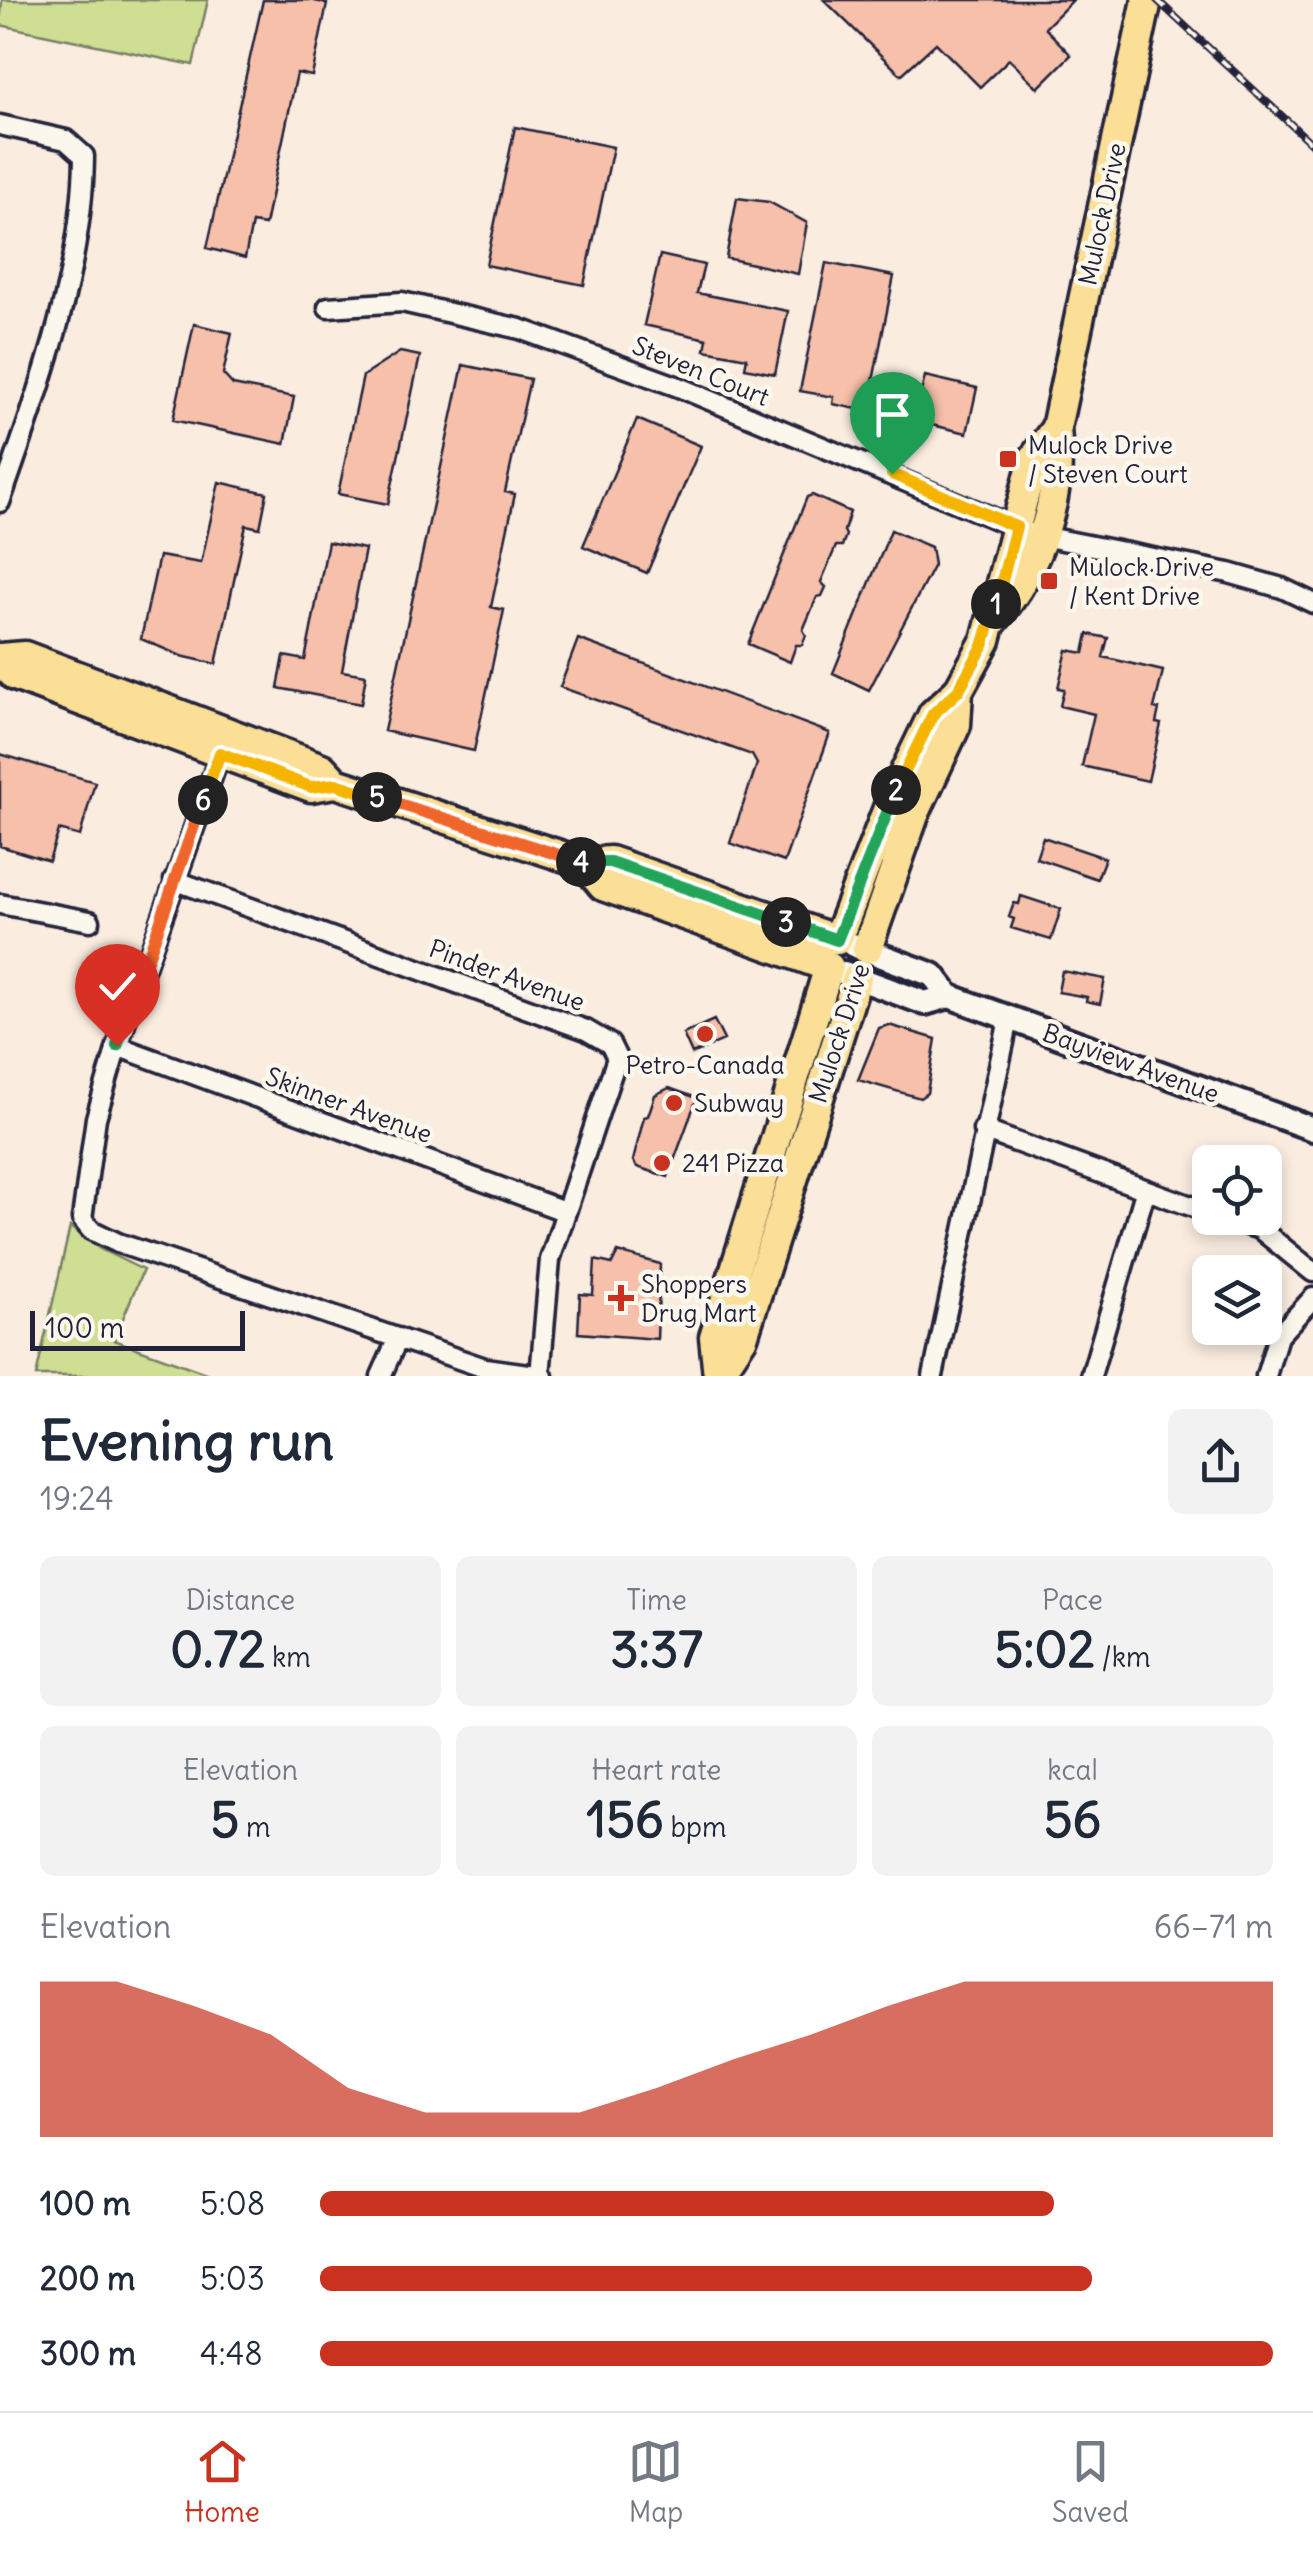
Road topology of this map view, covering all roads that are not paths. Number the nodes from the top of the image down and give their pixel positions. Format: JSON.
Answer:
{"nodes":[{"id":1,"x":1146,"y":0,"type":"edge"},
{"id":2,"x":0,"y":125,"type":"edge"},
{"id":3,"x":328,"y":307,"type":"dead end"},
{"id":4,"x":0,"y":502,"type":"edge"},
{"id":5,"x":1029,"y":530,"type":"junction"},
{"id":6,"x":1313,"y":603,"type":"edge"},
{"id":7,"x":0,"y":659,"type":"edge"},
{"id":8,"x":958,"y":691,"type":"junction"},
{"id":9,"x":224,"y":744,"type":"junction"},
{"id":10,"x":584,"y":863,"type":"junction"},
{"id":11,"x":174,"y":880,"type":"junction"},
{"id":12,"x":0,"y":904,"type":"edge"},
{"id":13,"x":90,"y":921,"type":"dead end"},
{"id":14,"x":837,"y":940,"type":"junction"},
{"id":15,"x":866,"y":949,"type":"junction"},
{"id":16,"x":829,"y":967,"type":"junction"},
{"id":17,"x":857,"y":978,"type":"junction"},
{"id":18,"x":950,"y":996,"type":"junction"},
{"id":19,"x":1010,"y":1019,"type":"junction"},
{"id":20,"x":117,"y":1046,"type":"junction"},
{"id":21,"x":1313,"y":1129,"type":"edge"},
{"id":22,"x":983,"y":1130,"type":"junction"},
{"id":23,"x":1145,"y":1192,"type":"junction"},
{"id":24,"x":1192,"y":1207,"type":"edge"},
{"id":25,"x":564,"y":1210,"type":"junction"},
{"id":26,"x":1267,"y":1235,"type":"edge"},
{"id":27,"x":1313,"y":1272,"type":"edge"},
{"id":28,"x":1313,"y":1298,"type":"edge"},
{"id":29,"x":398,"y":1338,"type":"junction"},
{"id":30,"x":718,"y":1375,"type":"edge"},
{"id":31,"x":381,"y":1376,"type":"edge"},
{"id":32,"x":541,"y":1376,"type":"edge"},
{"id":33,"x":932,"y":1376,"type":"edge"},
{"id":34,"x":1091,"y":1376,"type":"edge"},
{"id":35,"x":1266,"y":1376,"type":"edge"}],
"edges":[{"from":1,"to":5,"type":"main road","name":"Mulock Drive"},
{"from":2,"to":4,"type":"street"},
{"from":3,"to":5,"type":"street","name":"Steven Court"},
{"from":5,"to":6,"type":"street","name":"Steven Court"},
{"from":5,"to":8,"type":"main road","name":"Mulock Drive"},
{"from":7,"to":9,"type":"main road"},
{"from":8,"to":14,"type":"main road","name":"Mulock Drive"},
{"from":8,"to":15,"type":"main road","name":"Mulock Drive"},
{"from":9,"to":10,"type":"main road"},
{"from":9,"to":11,"type":"street"},
{"from":10,"to":14,"type":"main road"},
{"from":10,"to":16,"type":"main road"},
{"from":11,"to":20,"type":"street"},
{"from":11,"to":25,"type":"street","name":"Pinder Avenue"},
{"from":12,"to":13,"type":"street"},
{"from":14,"to":15,"type":"main road","name":"Bayview Avenue"},
{"from":14,"to":16,"type":"main road","name":"Mulock Drive"},
{"from":15,"to":17,"type":"main road","name":"Mulock Drive"},
{"from":15,"to":18,"type":"main road","name":"Bayview Avenue"},
{"from":16,"to":17,"type":"main road","name":"Bayview Avenue"},
{"from":16,"to":30,"type":"main road","name":"Mulock Drive"},
{"from":17,"to":18,"type":"main road","name":"Bayview Avenue"},
{"from":17,"to":30,"type":"main road","name":"Mulock Drive"},
{"from":18,"to":19,"type":"main road","name":"Bayview Avenue"},
{"from":19,"to":21,"type":"main road","name":"Bayview Avenue"},
{"from":19,"to":22,"type":"street"},
{"from":20,"to":25,"type":"street","name":"Skinner Avenue"},
{"from":20,"to":29,"type":"street"},
{"from":22,"to":23,"type":"street"},
{"from":22,"to":33,"type":"street"},
{"from":23,"to":24,"type":"street"},
{"from":23,"to":34,"type":"street"},
{"from":25,"to":32,"type":"street","name":"Pinder Avenue"},
{"from":26,"to":27,"type":"street"},
{"from":28,"to":35,"type":"street"},
{"from":29,"to":31,"type":"street"},
{"from":29,"to":32,"type":"street"}]}
